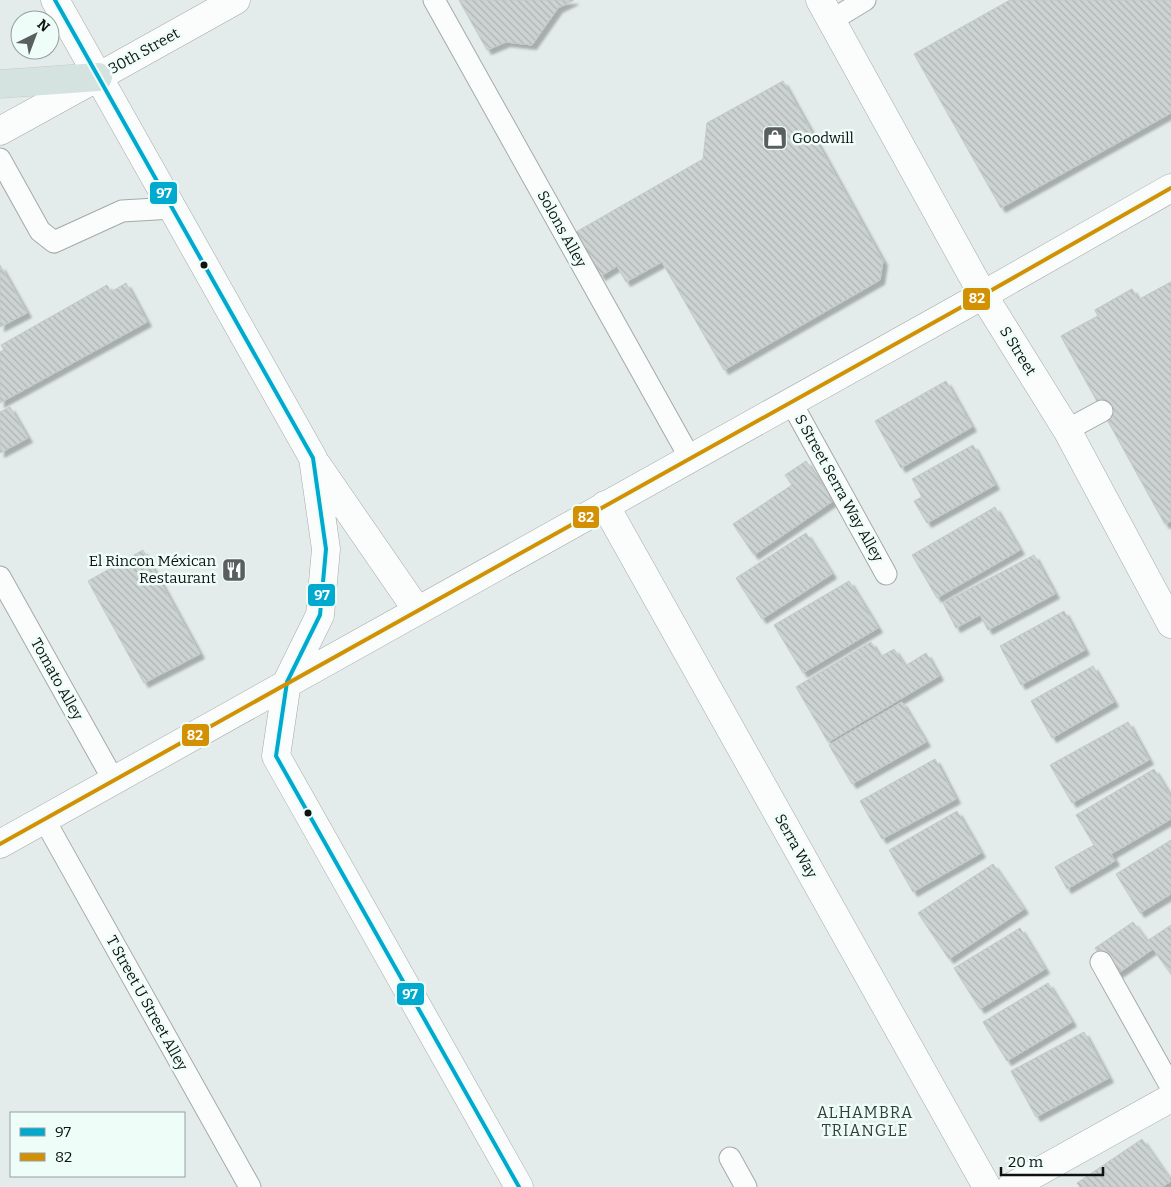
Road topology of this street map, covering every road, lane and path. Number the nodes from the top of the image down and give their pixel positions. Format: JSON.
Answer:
{"nodes":[{"id":1,"x":56,"y":0,"type":"edge"},
{"id":2,"x":236,"y":0,"type":"edge"},
{"id":3,"x":434,"y":0,"type":"edge"},
{"id":4,"x":865,"y":0,"type":"edge"},
{"id":5,"x":826,"y":10,"type":"edge"},
{"id":6,"x":98,"y":77,"type":"junction"},
{"id":7,"x":0,"y":84,"type":"edge"},
{"id":8,"x":0,"y":131,"type":"edge"},
{"id":9,"x":0,"y":159,"type":"edge"},
{"id":10,"x":1169,"y":194,"type":"edge"},
{"id":11,"x":173,"y":208,"type":"junction"},
{"id":12,"x":983,"y":295,"type":"junction"},
{"id":13,"x":791,"y":402,"type":"junction"},
{"id":14,"x":1102,"y":411,"type":"dead end"},
{"id":15,"x":1067,"y":430,"type":"junction"},
{"id":16,"x":313,"y":458,"type":"junction"},
{"id":17,"x":690,"y":458,"type":"junction"},
{"id":18,"x":605,"y":505,"type":"junction"},
{"id":19,"x":886,"y":574,"type":"dead end"},
{"id":20,"x":0,"y":577,"type":"edge"},
{"id":21,"x":417,"y":610,"type":"junction"},
{"id":22,"x":1171,"y":624,"type":"edge"},
{"id":23,"x":287,"y":682,"type":"junction"},
{"id":24,"x":114,"y":781,"type":"junction"},
{"id":25,"x":44,"y":818,"type":"junction"},
{"id":26,"x":0,"y":844,"type":"edge"},
{"id":27,"x":1101,"y":962,"type":"dead end"},
{"id":28,"x":1171,"y":1087,"type":"edge"},
{"id":29,"x":1171,"y":1098,"type":"edge"},
{"id":30,"x":730,"y":1158,"type":"dead end"},
{"id":31,"x":250,"y":1187,"type":"edge"},
{"id":32,"x":519,"y":1187,"type":"edge"},
{"id":33,"x":746,"y":1187,"type":"edge"},
{"id":34,"x":987,"y":1187,"type":"edge"},
{"id":35,"x":1011,"y":1187,"type":"edge"}],
"edges":[{"from":1,"to":6,"type":"street"},
{"from":2,"to":6,"type":"street","name":"30th Street"},
{"from":3,"to":17,"type":"lane","name":"Solons Alley"},
{"from":4,"to":5,"type":"lane"},
{"from":5,"to":12,"type":"street","name":"S Street"},
{"from":6,"to":7,"type":"highway"},
{"from":6,"to":8,"type":"street","name":"30th Street"},
{"from":6,"to":11,"type":"street"},
{"from":9,"to":11,"type":"lane"},
{"from":10,"to":12,"type":"street"},
{"from":11,"to":16,"type":"street"},
{"from":12,"to":13,"type":"street"},
{"from":12,"to":15,"type":"street","name":"S Street"},
{"from":13,"to":17,"type":"street"},
{"from":13,"to":19,"type":"lane","name":"S Street Serra Way Alley"},
{"from":14,"to":15,"type":"lane"},
{"from":15,"to":22,"type":"street","name":"S Street"},
{"from":16,"to":21,"type":"street"},
{"from":16,"to":23,"type":"street"},
{"from":17,"to":18,"type":"street"},
{"from":18,"to":21,"type":"street"},
{"from":18,"to":34,"type":"street","name":"Serra Way"},
{"from":20,"to":24,"type":"lane","name":"Tomato Alley"},
{"from":21,"to":23,"type":"street"},
{"from":23,"to":24,"type":"street"},
{"from":23,"to":32,"type":"street"},
{"from":24,"to":25,"type":"street"},
{"from":25,"to":26,"type":"street"},
{"from":25,"to":31,"type":"lane","name":"T Street U Street Alley"},
{"from":27,"to":28,"type":"lane"},
{"from":29,"to":35,"type":"street"},
{"from":30,"to":33,"type":"lane"}]}
